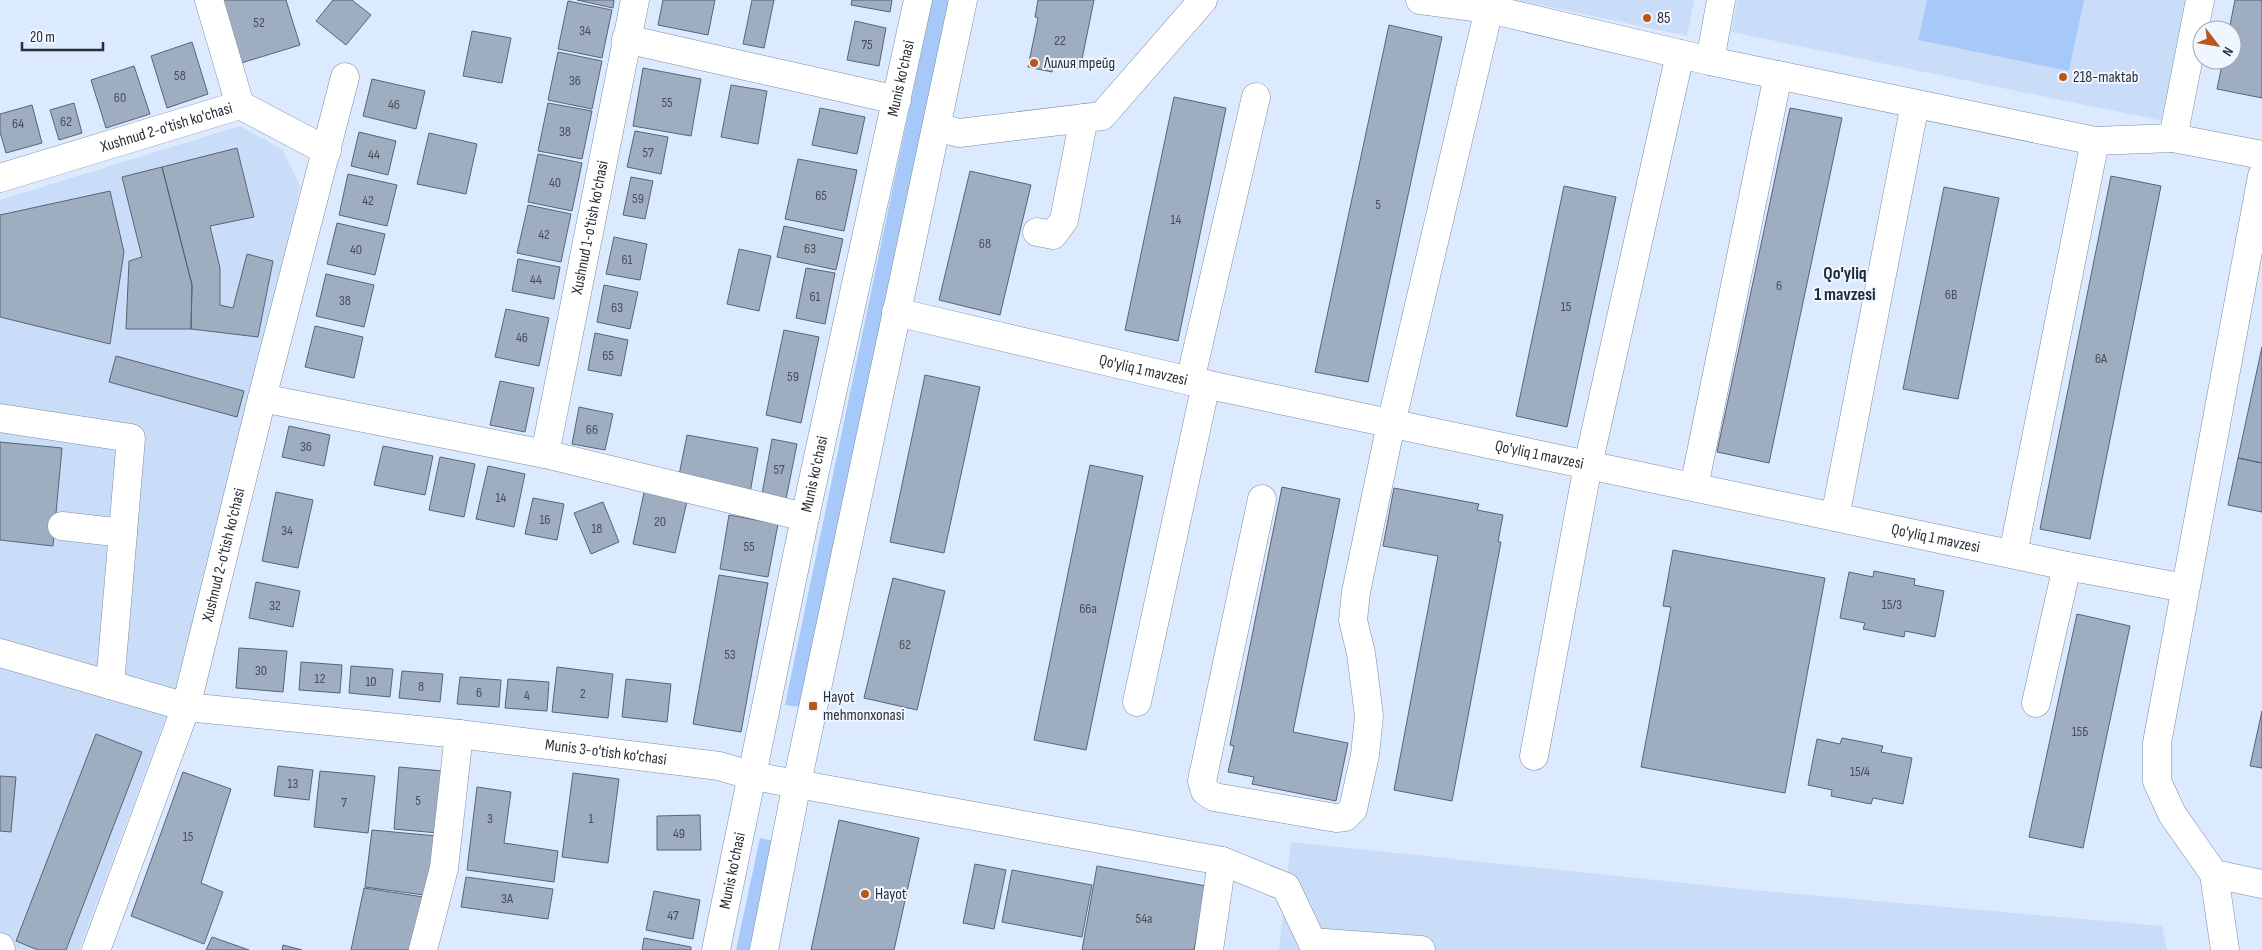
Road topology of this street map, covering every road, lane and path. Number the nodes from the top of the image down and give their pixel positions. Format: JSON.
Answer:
{"nodes":[{"id":1,"x":209,"y":0,"type":"edge"},
{"id":2,"x":635,"y":0,"type":"edge"},
{"id":3,"x":918,"y":0,"type":"edge"},
{"id":4,"x":963,"y":0,"type":"edge"},
{"id":5,"x":1203,"y":0,"type":"edge"},
{"id":6,"x":1420,"y":0,"type":"edge"},
{"id":7,"x":1721,"y":0,"type":"edge"},
{"id":8,"x":2200,"y":0,"type":"edge"},
{"id":9,"x":1489,"y":9,"type":"junction"},
{"id":10,"x":626,"y":39,"type":"junction"},
{"id":11,"x":1680,"y":54,"type":"junction"},
{"id":12,"x":1710,"y":61,"type":"junction"},
{"id":13,"x":1778,"y":75,"type":"junction"},
{"id":14,"x":345,"y":77,"type":"dead end"},
{"id":15,"x":1256,"y":97,"type":"dead end"},
{"id":16,"x":896,"y":100,"type":"junction"},
{"id":17,"x":1915,"y":104,"type":"junction"},
{"id":18,"x":240,"y":105,"type":"junction"},
{"id":19,"x":1084,"y":118,"type":"junction"},
{"id":20,"x":936,"y":127,"type":"junction"},
{"id":21,"x":2173,"y":138,"type":"junction"},
{"id":22,"x":2095,"y":141,"type":"junction"},
{"id":23,"x":326,"y":151,"type":"junction"},
{"id":24,"x":2262,"y":155,"type":"edge"},
{"id":25,"x":2262,"y":176,"type":"edge"},
{"id":26,"x":0,"y":178,"type":"edge"},
{"id":27,"x":1038,"y":232,"type":"dead end"},
{"id":28,"x":896,"y":312,"type":"junction"},
{"id":29,"x":1198,"y":383,"type":"junction"},
{"id":30,"x":262,"y":398,"type":"junction"},
{"id":31,"x":0,"y":418,"type":"edge"},
{"id":32,"x":1392,"y":424,"type":"junction"},
{"id":33,"x":545,"y":454,"type":"junction"},
{"id":34,"x":1588,"y":465,"type":"junction"},
{"id":35,"x":1694,"y":488,"type":"junction"},
{"id":36,"x":1262,"y":499,"type":"dead end"},
{"id":37,"x":805,"y":517,"type":"junction"},
{"id":38,"x":1835,"y":517,"type":"junction"},
{"id":39,"x":62,"y":526,"type":"dead end"},
{"id":40,"x":123,"y":533,"type":"junction"},
{"id":41,"x":2013,"y":554,"type":"junction"},
{"id":42,"x":2067,"y":566,"type":"junction"},
{"id":43,"x":2185,"y":588,"type":"junction"},
{"id":44,"x":0,"y":653,"type":"edge"},
{"id":45,"x":110,"y":685,"type":"junction"},
{"id":46,"x":1136,"y":702,"type":"dead end"},
{"id":47,"x":2036,"y":704,"type":"dead end"},
{"id":48,"x":186,"y":707,"type":"junction"},
{"id":49,"x":459,"y":734,"type":"junction"},
{"id":50,"x":1534,"y":756,"type":"dead end"},
{"id":51,"x":753,"y":776,"type":"junction"},
{"id":52,"x":797,"y":783,"type":"junction"},
{"id":53,"x":1222,"y":861,"type":"junction"},
{"id":54,"x":2214,"y":874,"type":"junction"},
{"id":55,"x":2262,"y":884,"type":"edge"},
{"id":56,"x":1312,"y":946,"type":"edge"},
{"id":57,"x":96,"y":950,"type":"edge"},
{"id":58,"x":422,"y":950,"type":"edge"},
{"id":59,"x":716,"y":950,"type":"edge"},
{"id":60,"x":764,"y":950,"type":"edge"},
{"id":61,"x":1209,"y":950,"type":"edge"},
{"id":62,"x":1422,"y":950,"type":"edge"},
{"id":63,"x":2225,"y":950,"type":"edge"}],
"edges":[{"from":1,"to":18,"type":"street"},
{"from":2,"to":10,"type":"street","name":"Xushnud 1-o'tish ko'chasi"},
{"from":3,"to":16,"type":"street","name":"Munis ko'chasi"},
{"from":4,"to":20,"type":"street"},
{"from":5,"to":19,"type":"street"},
{"from":6,"to":9,"type":"street"},
{"from":7,"to":12,"type":"street"},
{"from":8,"to":21,"type":"street"},
{"from":9,"to":11,"type":"street"},
{"from":9,"to":32,"type":"street"},
{"from":10,"to":16,"type":"street"},
{"from":10,"to":33,"type":"street","name":"Xushnud 1-o'tish ko'chasi"},
{"from":11,"to":12,"type":"street"},
{"from":11,"to":34,"type":"street"},
{"from":12,"to":13,"type":"street"},
{"from":13,"to":17,"type":"street"},
{"from":13,"to":35,"type":"street"},
{"from":14,"to":23,"type":"street","name":"Xushnud 2-o'tish ko'chasi"},
{"from":15,"to":29,"type":"street"},
{"from":16,"to":37,"type":"street","name":"Munis ko'chasi"},
{"from":17,"to":22,"type":"street"},
{"from":17,"to":38,"type":"street"},
{"from":18,"to":23,"type":"street","name":"Xushnud 2-o'tish ko'chasi"},
{"from":18,"to":26,"type":"street","name":"Xushnud 2-o'tish ko'chasi"},
{"from":19,"to":20,"type":"street"},
{"from":19,"to":27,"type":"street"},
{"from":20,"to":28,"type":"street"},
{"from":21,"to":22,"type":"street"},
{"from":21,"to":24,"type":"street"},
{"from":22,"to":41,"type":"street"},
{"from":23,"to":30,"type":"street","name":"Xushnud 2-o'tish ko'chasi"},
{"from":25,"to":43,"type":"street"},
{"from":28,"to":29,"type":"street","name":"Qo'yliq 1 mavzesi"},
{"from":28,"to":52,"type":"street"},
{"from":29,"to":32,"type":"street","name":"Qo'yliq 1 mavzesi"},
{"from":29,"to":46,"type":"street"},
{"from":30,"to":33,"type":"street"},
{"from":30,"to":48,"type":"street","name":"Xushnud 2-o'tish ko'chasi"},
{"from":31,"to":40,"type":"street"},
{"from":32,"to":34,"type":"street","name":"Qo'yliq 1 mavzesi"},
{"from":32,"to":36,"type":"street"},
{"from":33,"to":37,"type":"street"},
{"from":34,"to":35,"type":"street","name":"Qo'yliq 1 mavzesi"},
{"from":34,"to":50,"type":"street"},
{"from":35,"to":38,"type":"street","name":"Qo'yliq 1 mavzesi"},
{"from":37,"to":51,"type":"street","name":"Munis ko'chasi"},
{"from":38,"to":41,"type":"street","name":"Qo'yliq 1 mavzesi"},
{"from":39,"to":40,"type":"street"},
{"from":40,"to":45,"type":"street"},
{"from":41,"to":42,"type":"street","name":"Qo'yliq 1 mavzesi"},
{"from":42,"to":43,"type":"street","name":"Qo'yliq 1 mavzesi"},
{"from":42,"to":47,"type":"street"},
{"from":43,"to":54,"type":"street"},
{"from":44,"to":45,"type":"street","name":"Munis 3-o'tish ko'chasi"},
{"from":45,"to":48,"type":"street","name":"Munis 3-o'tish ko'chasi"},
{"from":48,"to":49,"type":"street","name":"Munis 3-o'tish ko'chasi"},
{"from":48,"to":57,"type":"street","name":"Xushnud 2-o'tish ko'chasi"},
{"from":49,"to":51,"type":"street","name":"Munis 3-o'tish ko'chasi"},
{"from":49,"to":58,"type":"street"},
{"from":51,"to":52,"type":"street","name":"Munis 3-o'tish ko'chasi"},
{"from":51,"to":59,"type":"street","name":"Munis ko'chasi"},
{"from":52,"to":53,"type":"street","name":"Munis 3-o'tish ko'chasi"},
{"from":52,"to":60,"type":"street"},
{"from":53,"to":56,"type":"street","name":"Munis 3-o'tish ko'chasi"},
{"from":53,"to":61,"type":"street"},
{"from":54,"to":55,"type":"street"},
{"from":54,"to":63,"type":"street"},
{"from":56,"to":62,"type":"street"}]}
